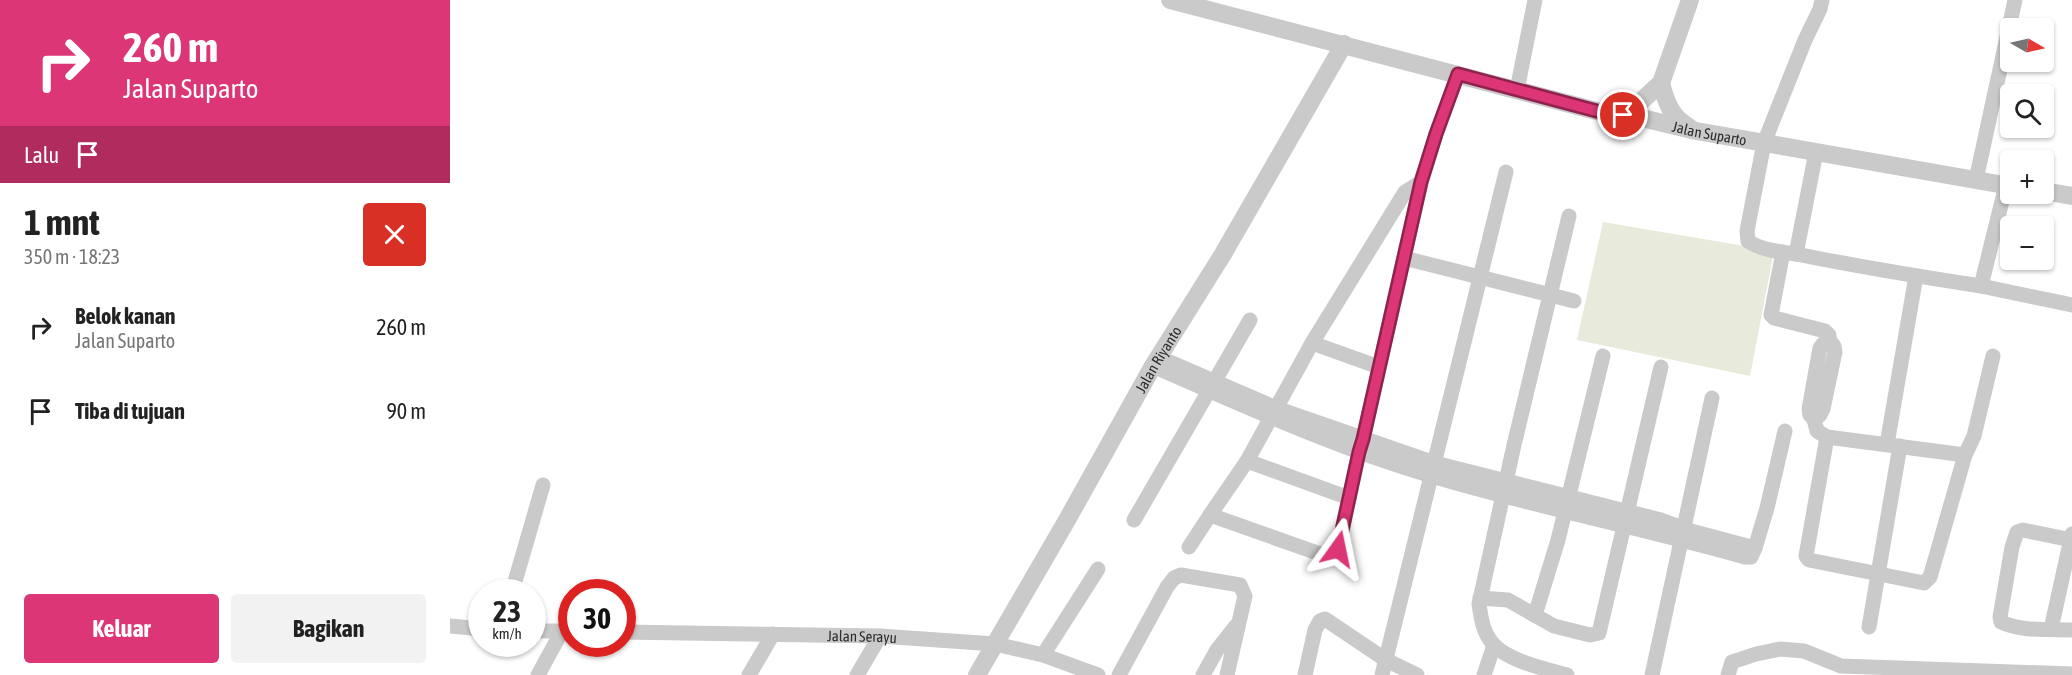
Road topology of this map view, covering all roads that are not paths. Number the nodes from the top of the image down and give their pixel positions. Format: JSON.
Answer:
{"nodes":[{"id":1,"x":1170,"y":0,"type":"edge"},
{"id":2,"x":1535,"y":0,"type":"edge"},
{"id":3,"x":1690,"y":0,"type":"edge"},
{"id":4,"x":1821,"y":0,"type":"edge"},
{"id":5,"x":2015,"y":0,"type":"edge"},
{"id":6,"x":1344,"y":44,"type":"junction"},
{"id":7,"x":1458,"y":74,"type":"junction"},
{"id":8,"x":1662,"y":83,"type":"junction"},
{"id":9,"x":1517,"y":90,"type":"junction"},
{"id":10,"x":1604,"y":113,"type":"junction"},
{"id":11,"x":1696,"y":131,"type":"junction"},
{"id":12,"x":1764,"y":143,"type":"junction"},
{"id":13,"x":1816,"y":152,"type":"junction"},
{"id":14,"x":1506,"y":172,"type":"dead end"},
{"id":15,"x":1976,"y":180,"type":"junction"},
{"id":16,"x":1421,"y":182,"type":"junction"},
{"id":17,"x":2000,"y":184,"type":"edge"},
{"id":18,"x":2054,"y":193,"type":"edge"},
{"id":19,"x":2072,"y":196,"type":"edge"},
{"id":20,"x":2003,"y":204,"type":"edge"},
{"id":21,"x":1569,"y":216,"type":"dead end"},
{"id":22,"x":1789,"y":253,"type":"junction"},
{"id":23,"x":1404,"y":258,"type":"junction"},
{"id":24,"x":1916,"y":276,"type":"junction"},
{"id":25,"x":1480,"y":277,"type":"junction"},
{"id":26,"x":1981,"y":286,"type":"junction"},
{"id":27,"x":1550,"y":294,"type":"junction"},
{"id":28,"x":1574,"y":302,"type":"dead end"},
{"id":29,"x":2072,"y":305,"type":"edge"},
{"id":30,"x":1250,"y":320,"type":"dead end"},
{"id":31,"x":1312,"y":343,"type":"junction"},
{"id":32,"x":1603,"y":356,"type":"dead end"},
{"id":33,"x":1993,"y":356,"type":"dead end"},
{"id":34,"x":1156,"y":362,"type":"junction"},
{"id":35,"x":1379,"y":367,"type":"junction"},
{"id":36,"x":1661,"y":368,"type":"dead end"},
{"id":37,"x":1211,"y":386,"type":"junction"},
{"id":38,"x":1712,"y":398,"type":"dead end"},
{"id":39,"x":1273,"y":413,"type":"junction"},
{"id":40,"x":1785,"y":431,"type":"dead end"},
{"id":41,"x":1827,"y":436,"type":"junction"},
{"id":42,"x":1361,"y":445,"type":"junction"},
{"id":43,"x":1894,"y":445,"type":"junction"},
{"id":44,"x":1965,"y":455,"type":"junction"},
{"id":45,"x":1246,"y":461,"type":"junction"},
{"id":46,"x":1433,"y":470,"type":"junction"},
{"id":47,"x":543,"y":485,"type":"dead end"},
{"id":48,"x":1504,"y":489,"type":"junction"},
{"id":49,"x":1349,"y":498,"type":"junction"},
{"id":50,"x":1566,"y":504,"type":"junction"},
{"id":51,"x":1210,"y":515,"type":"junction"},
{"id":52,"x":1626,"y":518,"type":"junction"},
{"id":53,"x":1134,"y":520,"type":"dead end"},
{"id":54,"x":1682,"y":533,"type":"junction"},
{"id":55,"x":2071,"y":537,"type":"edge"},
{"id":56,"x":1189,"y":547,"type":"dead end"},
{"id":57,"x":1098,"y":568,"type":"dead end"},
{"id":58,"x":1877,"y":574,"type":"junction"},
{"id":59,"x":516,"y":579,"type":"edge"},
{"id":60,"x":1480,"y":598,"type":"junction"},
{"id":61,"x":1535,"y":615,"type":"junction"},
{"id":62,"x":1239,"y":623,"type":"junction"},
{"id":63,"x":450,"y":626,"type":"edge"},
{"id":64,"x":1869,"y":627,"type":"dead end"},
{"id":65,"x":468,"y":628,"type":"edge"},
{"id":66,"x":2051,"y":629,"type":"junction"},
{"id":67,"x":2072,"y":630,"type":"edge"},
{"id":68,"x":636,"y":632,"type":"edge"},
{"id":69,"x":773,"y":634,"type":"junction"},
{"id":70,"x":879,"y":636,"type":"junction"},
{"id":71,"x":995,"y":644,"type":"junction"},
{"id":72,"x":558,"y":645,"type":"edge"},
{"id":73,"x":1494,"y":645,"type":"junction"},
{"id":74,"x":1043,"y":655,"type":"junction"},
{"id":75,"x":1384,"y":668,"type":"edge"},
{"id":76,"x":1542,"y":671,"type":"edge"},
{"id":77,"x":1920,"y":673,"type":"edge"},
{"id":78,"x":1092,"y":674,"type":"edge"},
{"id":79,"x":2044,"y":674,"type":"edge"},
{"id":80,"x":2072,"y":674,"type":"edge"},
{"id":81,"x":538,"y":675,"type":"edge"},
{"id":82,"x":749,"y":675,"type":"edge"},
{"id":83,"x":857,"y":675,"type":"edge"},
{"id":84,"x":976,"y":675,"type":"edge"},
{"id":85,"x":1119,"y":675,"type":"edge"},
{"id":86,"x":1203,"y":675,"type":"edge"},
{"id":87,"x":1227,"y":675,"type":"edge"},
{"id":88,"x":1305,"y":675,"type":"edge"},
{"id":89,"x":1417,"y":675,"type":"edge"},
{"id":90,"x":1484,"y":675,"type":"edge"},
{"id":91,"x":1567,"y":675,"type":"edge"},
{"id":92,"x":1652,"y":675,"type":"edge"},
{"id":93,"x":1728,"y":675,"type":"edge"}],
"edges":[{"from":1,"to":6,"type":"street","name":"Jalan Suparto"},
{"from":2,"to":9,"type":"street"},
{"from":3,"to":8,"type":"street"},
{"from":4,"to":12,"type":"street"},
{"from":5,"to":15,"type":"street"},
{"from":6,"to":7,"type":"street","name":"Jalan Suparto"},
{"from":6,"to":34,"type":"street","name":"Jalan Riyanto"},
{"from":7,"to":9,"type":"street","name":"Jalan Suparto"},
{"from":7,"to":16,"type":"street"},
{"from":8,"to":10,"type":"street"},
{"from":8,"to":11,"type":"street"},
{"from":9,"to":10,"type":"street","name":"Jalan Suparto"},
{"from":10,"to":11,"type":"street","name":"Jalan Suparto"},
{"from":11,"to":12,"type":"street","name":"Jalan Suparto"},
{"from":12,"to":13,"type":"street","name":"Jalan Suparto"},
{"from":12,"to":22,"type":"street"},
{"from":13,"to":15,"type":"street","name":"Jalan Suparto"},
{"from":13,"to":22,"type":"street"},
{"from":14,"to":25,"type":"street"},
{"from":15,"to":17,"type":"street","name":"Jalan Suparto"},
{"from":16,"to":23,"type":"street"},
{"from":16,"to":31,"type":"street"},
{"from":18,"to":19,"type":"street"},
{"from":20,"to":26,"type":"street"},
{"from":21,"to":27,"type":"street"},
{"from":22,"to":24,"type":"street"},
{"from":22,"to":41,"type":"street"},
{"from":23,"to":25,"type":"street"},
{"from":23,"to":35,"type":"street"},
{"from":24,"to":26,"type":"street"},
{"from":24,"to":43,"type":"street"},
{"from":25,"to":27,"type":"street"},
{"from":25,"to":46,"type":"street"},
{"from":26,"to":29,"type":"street"},
{"from":27,"to":28,"type":"street"},
{"from":27,"to":48,"type":"street"},
{"from":30,"to":37,"type":"street"},
{"from":31,"to":35,"type":"street"},
{"from":31,"to":39,"type":"street"},
{"from":32,"to":50,"type":"street"},
{"from":33,"to":44,"type":"street"},
{"from":34,"to":37,"type":"street"},
{"from":34,"to":71,"type":"street","name":"Jalan Riyanto"},
{"from":35,"to":42,"type":"street"},
{"from":36,"to":52,"type":"street"},
{"from":37,"to":39,"type":"street"},
{"from":37,"to":53,"type":"street"},
{"from":38,"to":54,"type":"street"},
{"from":39,"to":42,"type":"street"},
{"from":39,"to":45,"type":"street"},
{"from":40,"to":54,"type":"street"},
{"from":41,"to":43,"type":"street"},
{"from":41,"to":58,"type":"street"},
{"from":42,"to":46,"type":"street"},
{"from":42,"to":49,"type":"street"},
{"from":43,"to":44,"type":"street"},
{"from":43,"to":58,"type":"street"},
{"from":44,"to":58,"type":"street"},
{"from":45,"to":49,"type":"street"},
{"from":45,"to":51,"type":"street"},
{"from":46,"to":48,"type":"street"},
{"from":46,"to":75,"type":"street"},
{"from":47,"to":59,"type":"street"},
{"from":48,"to":50,"type":"street"},
{"from":48,"to":60,"type":"street"},
{"from":49,"to":51,"type":"street"},
{"from":50,"to":52,"type":"street"},
{"from":50,"to":61,"type":"street"},
{"from":51,"to":56,"type":"street"},
{"from":52,"to":54,"type":"street"},
{"from":52,"to":61,"type":"street"},
{"from":54,"to":92,"type":"street"},
{"from":55,"to":66,"type":"street"},
{"from":55,"to":66,"type":"street"},
{"from":57,"to":74,"type":"street"},
{"from":58,"to":64,"type":"street"},
{"from":60,"to":61,"type":"street"},
{"from":60,"to":73,"type":"street"},
{"from":62,"to":85,"type":"street"},
{"from":62,"to":86,"type":"street"},
{"from":62,"to":87,"type":"street"},
{"from":63,"to":65,"type":"street"},
{"from":66,"to":67,"type":"street"},
{"from":68,"to":69,"type":"street","name":"Jalan Serayu"},
{"from":69,"to":70,"type":"street","name":"Jalan Serayu"},
{"from":69,"to":82,"type":"street"},
{"from":70,"to":71,"type":"street","name":"Jalan Serayu"},
{"from":70,"to":83,"type":"street"},
{"from":71,"to":74,"type":"street","name":"Jalan Serayu"},
{"from":71,"to":84,"type":"street","name":"Jalan Riyanto"},
{"from":72,"to":81,"type":"street"},
{"from":73,"to":76,"type":"street"},
{"from":73,"to":90,"type":"street"},
{"from":74,"to":78,"type":"street","name":"Jalan Serayu"},
{"from":75,"to":88,"type":"street"},
{"from":75,"to":89,"type":"street"},
{"from":76,"to":91,"type":"street"},
{"from":77,"to":79,"type":"street"},
{"from":77,"to":93,"type":"street"},
{"from":79,"to":80,"type":"street"}]}
